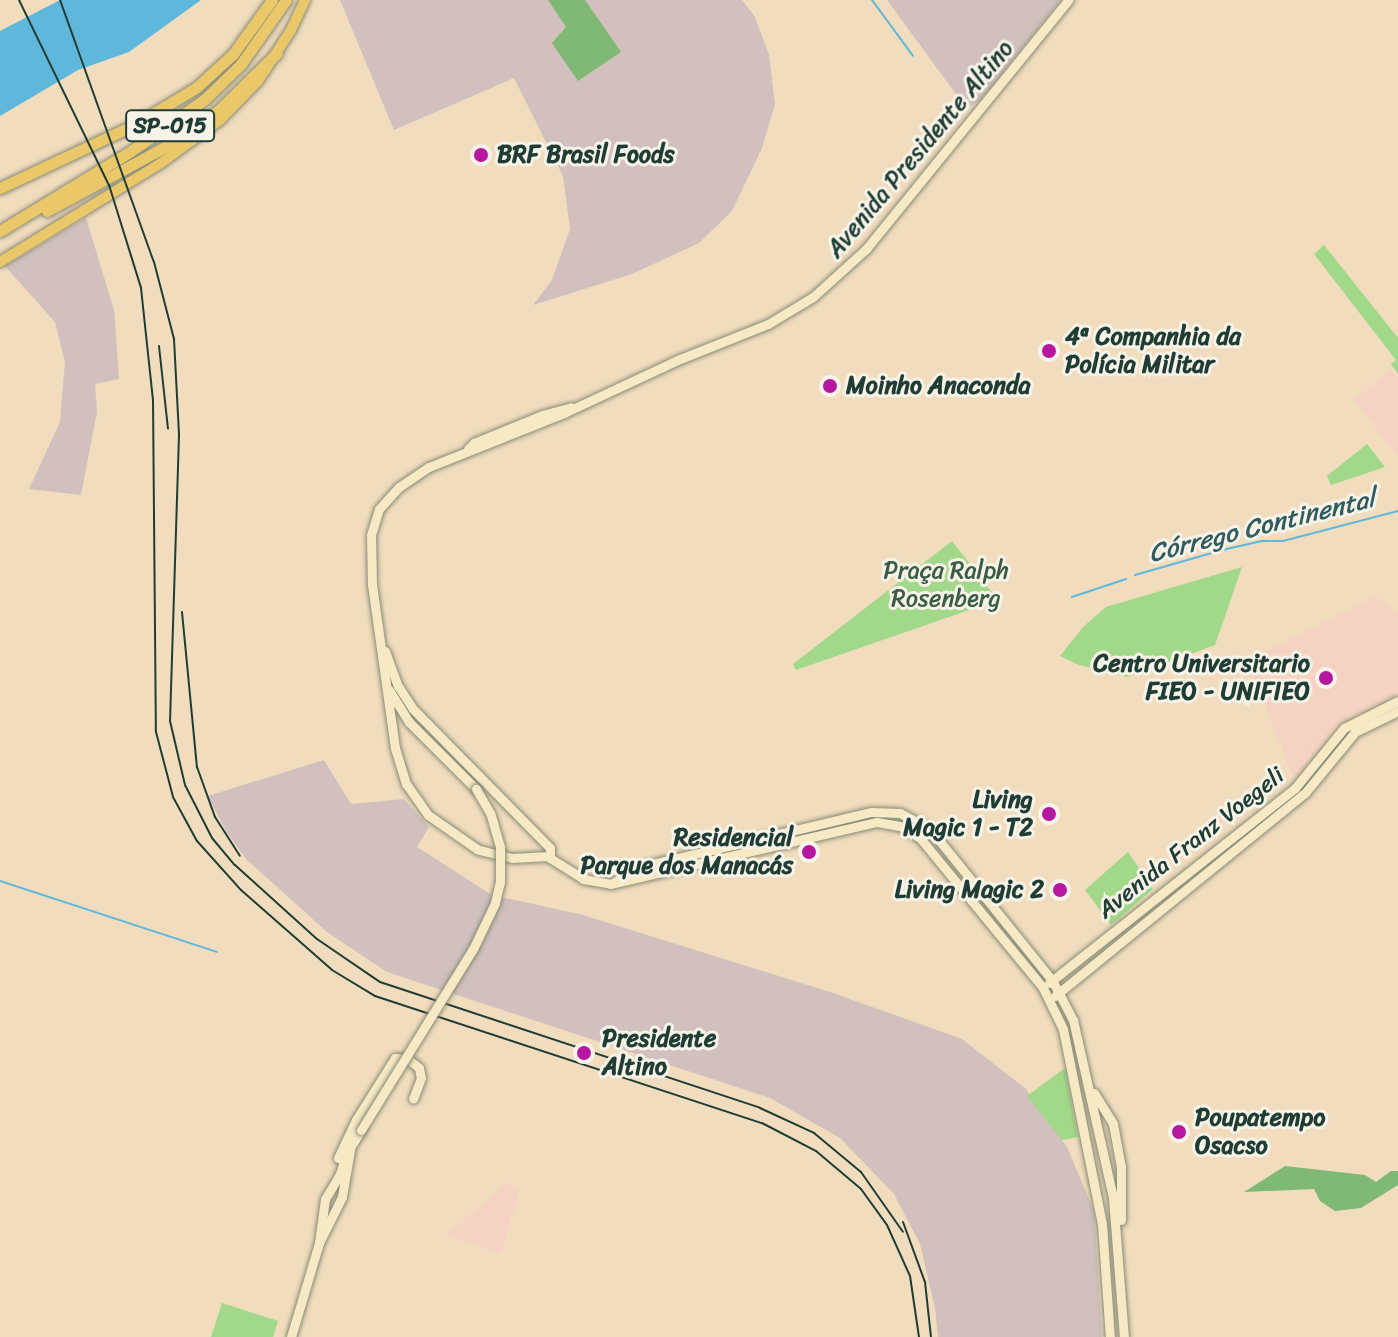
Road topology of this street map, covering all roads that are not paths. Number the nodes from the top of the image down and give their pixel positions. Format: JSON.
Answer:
{"nodes":[{"id":1,"x":272,"y":0,"type":"edge"},
{"id":2,"x":286,"y":0,"type":"edge"},
{"id":3,"x":305,"y":0,"type":"edge"},
{"id":4,"x":1068,"y":0,"type":"edge"},
{"id":5,"x":277,"y":53,"type":"junction"},
{"id":6,"x":0,"y":188,"type":"edge"},
{"id":7,"x":23,"y":218,"type":"junction"},
{"id":8,"x":0,"y":231,"type":"edge"},
{"id":9,"x":0,"y":262,"type":"edge"},
{"id":10,"x":379,"y":629,"type":"junction"},
{"id":11,"x":387,"y":684,"type":"junction"},
{"id":12,"x":1398,"y":701,"type":"edge"},
{"id":13,"x":1398,"y":711,"type":"edge"},
{"id":14,"x":409,"y":722,"type":"junction"},
{"id":15,"x":1346,"y":737,"type":"junction"},
{"id":16,"x":395,"y":748,"type":"junction"},
{"id":17,"x":1281,"y":799,"type":"junction"},
{"id":18,"x":1269,"y":821,"type":"junction"},
{"id":19,"x":924,"y":824,"type":"junction"},
{"id":20,"x":913,"y":833,"type":"junction"},
{"id":21,"x":938,"y":838,"type":"junction"},
{"id":22,"x":923,"y":842,"type":"junction"},
{"id":23,"x":552,"y":856,"type":"junction"},
{"id":24,"x":621,"y":879,"type":"junction"},
{"id":25,"x":1123,"y":922,"type":"junction"},
{"id":26,"x":1129,"y":933,"type":"junction"},
{"id":27,"x":1052,"y":980,"type":"junction"},
{"id":28,"x":1043,"y":988,"type":"junction"},
{"id":29,"x":1059,"y":992,"type":"junction"},
{"id":30,"x":1050,"y":1000,"type":"junction"},
{"id":31,"x":1090,"y":1088,"type":"junction"},
{"id":32,"x":413,"y":1099,"type":"dead end"},
{"id":33,"x":1098,"y":1119,"type":"junction"},
{"id":34,"x":1084,"y":1126,"type":"junction"},
{"id":35,"x":1115,"y":1135,"type":"junction"},
{"id":36,"x":350,"y":1150,"type":"junction"},
{"id":37,"x":1094,"y":1175,"type":"junction"},
{"id":38,"x":334,"y":1185,"type":"junction"},
{"id":39,"x":1118,"y":1198,"type":"junction"},
{"id":40,"x":340,"y":1199,"type":"junction"},
{"id":41,"x":319,"y":1243,"type":"junction"},
{"id":42,"x":291,"y":1337,"type":"edge"},
{"id":43,"x":1110,"y":1337,"type":"edge"},
{"id":44,"x":1124,"y":1337,"type":"edge"}],
"edges":[{"from":1,"to":6,"type":"highway"},
{"from":2,"to":7,"type":"highway","number":"SP-015"},
{"from":3,"to":5,"type":"highway"},
{"from":4,"to":10,"type":"main road","name":"Avenida Presidente Altino"},
{"from":5,"to":7,"type":"highway"},
{"from":5,"to":9,"type":"highway"},
{"from":7,"to":8,"type":"highway","number":"SP-015"},
{"from":10,"to":11,"type":"main road","name":"Avenida Presidente Altino"},
{"from":10,"to":23,"type":"main road","name":"Avenida Presidente Altino"},
{"from":11,"to":14,"type":"main road","name":"Avenida Presidente Altino"},
{"from":11,"to":16,"type":"main road","name":"Avenida Presidente Altino"},
{"from":12,"to":15,"type":"main road","name":"Avenida Franz Voegeli"},
{"from":13,"to":15,"type":"main road","name":"Avenida Franz Voegeli"},
{"from":14,"to":16,"type":"main road"},
{"from":14,"to":36,"type":"main road","name":"Avenida Presidente Altino","bridge":true},
{"from":15,"to":17,"type":"main road","name":"Avenida Franz Voegeli"},
{"from":15,"to":18,"type":"main road","name":"Avenida Franz Voegeli"},
{"from":16,"to":23,"type":"main road","name":"Avenida Presidente Altino"},
{"from":17,"to":18,"type":"main road"},
{"from":17,"to":25,"type":"main road","name":"Avenida Franz Voegeli"},
{"from":18,"to":26,"type":"main road","name":"Avenida Franz Voegeli"},
{"from":19,"to":20,"type":"main road"},
{"from":19,"to":21,"type":"main road"},
{"from":19,"to":24,"type":"main road"},
{"from":20,"to":22,"type":"main road"},
{"from":20,"to":24,"type":"main road"},
{"from":21,"to":22,"type":"main road"},
{"from":21,"to":27,"type":"main road"},
{"from":22,"to":28,"type":"main road"},
{"from":23,"to":24,"type":"main road","name":"Avenida Presidente Altino"},
{"from":25,"to":26,"type":"main road"},
{"from":25,"to":27,"type":"main road","name":"Avenida Franz Voegeli"},
{"from":26,"to":29,"type":"main road","name":"Avenida Franz Voegeli"},
{"from":27,"to":28,"type":"main road","name":"Avenida Franz Voegeli"},
{"from":27,"to":29,"type":"main road"},
{"from":28,"to":30,"type":"main road"},
{"from":29,"to":30,"type":"main road","name":"Avenida Franz Voegeli"},
{"from":29,"to":31,"type":"main road"},
{"from":30,"to":34,"type":"main road"},
{"from":31,"to":33,"type":"main road"},
{"from":31,"to":35,"type":"main road"},
{"from":32,"to":38,"type":"main road"},
{"from":33,"to":34,"type":"main road"},
{"from":33,"to":35,"type":"main road"},
{"from":33,"to":39,"type":"main road"},
{"from":34,"to":37,"type":"main road"},
{"from":35,"to":39,"type":"main road"},
{"from":36,"to":38,"type":"main road"},
{"from":36,"to":40,"type":"main road"},
{"from":37,"to":39,"type":"main road"},
{"from":37,"to":43,"type":"main road"},
{"from":38,"to":40,"type":"main road"},
{"from":38,"to":41,"type":"main road"},
{"from":39,"to":44,"type":"main road"},
{"from":40,"to":41,"type":"main road"},
{"from":41,"to":42,"type":"main road"}]}
